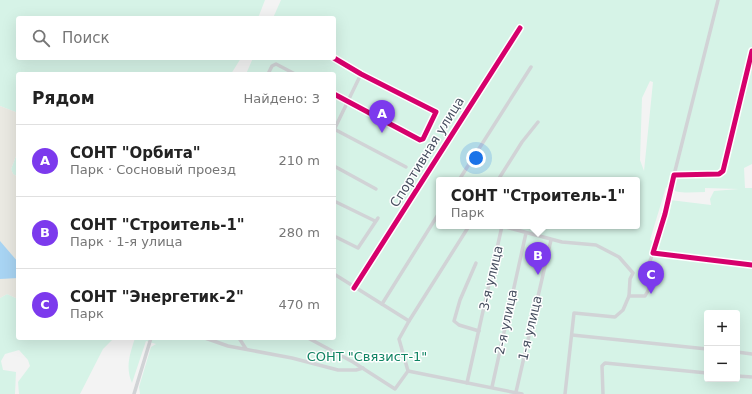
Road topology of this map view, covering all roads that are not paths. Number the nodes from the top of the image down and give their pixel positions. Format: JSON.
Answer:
{"nodes":[{"id":1,"x":718,"y":0,"type":"edge"},
{"id":2,"x":520,"y":28,"type":"dead end"},
{"id":3,"x":752,"y":51,"type":"edge"},
{"id":4,"x":336,"y":59,"type":"edge"},
{"id":5,"x":531,"y":66,"type":"dead end"},
{"id":6,"x":269,"y":72,"type":"edge"},
{"id":7,"x":291,"y":72,"type":"edge"},
{"id":8,"x":361,"y":74,"type":"junction"},
{"id":9,"x":336,"y":95,"type":"edge"},
{"id":10,"x":348,"y":102,"type":"junction"},
{"id":11,"x":538,"y":122,"type":"dead end"},
{"id":12,"x":336,"y":126,"type":"edge"},
{"id":13,"x":336,"y":131,"type":"edge"},
{"id":14,"x":336,"y":167,"type":"edge"},
{"id":15,"x":406,"y":167,"type":"dead end"},
{"id":16,"x":674,"y":175,"type":"junction"},
{"id":17,"x":461,"y":177,"type":"edge"},
{"id":18,"x":500,"y":177,"type":"edge"},
{"id":19,"x":376,"y":189,"type":"dead end"},
{"id":20,"x":336,"y":202,"type":"edge"},
{"id":21,"x":436,"y":218,"type":"edge"},
{"id":22,"x":467,"y":229,"type":"edge"},
{"id":23,"x":501,"y":229,"type":"edge"},
{"id":24,"x":512,"y":229,"type":"edge"},
{"id":25,"x":526,"y":233,"type":"junction"},
{"id":26,"x":336,"y":237,"type":"edge"},
{"id":27,"x":551,"y":240,"type":"junction"},
{"id":28,"x":653,"y":253,"type":"junction"},
{"id":29,"x":476,"y":263,"type":"dead end"},
{"id":30,"x":752,"y":265,"type":"edge"},
{"id":31,"x":336,"y":275,"type":"edge"},
{"id":32,"x":354,"y":288,"type":"junction"},
{"id":33,"x":629,"y":296,"type":"junction"},
{"id":34,"x":382,"y":304,"type":"junction"},
{"id":35,"x":409,"y":321,"type":"junction"},
{"id":36,"x":479,"y":331,"type":"junction"},
{"id":37,"x":572,"y":335,"type":"junction"},
{"id":38,"x":150,"y":340,"type":"edge"},
{"id":39,"x":212,"y":340,"type":"edge"},
{"id":40,"x":240,"y":340,"type":"edge"},
{"id":41,"x":312,"y":340,"type":"edge"},
{"id":42,"x":246,"y":349,"type":"junction"},
{"id":43,"x":704,"y":349,"type":"edge"},
{"id":44,"x":740,"y":352,"type":"edge"},
{"id":45,"x":752,"y":354,"type":"edge"},
{"id":46,"x":363,"y":368,"type":"junction"},
{"id":47,"x":408,"y":371,"type":"junction"},
{"id":48,"x":704,"y":372,"type":"edge"},
{"id":49,"x":740,"y":376,"type":"edge"},
{"id":50,"x":752,"y":377,"type":"edge"},
{"id":51,"x":467,"y":382,"type":"junction"},
{"id":52,"x":492,"y":387,"type":"junction"},
{"id":53,"x":516,"y":392,"type":"junction"},
{"id":54,"x":134,"y":394,"type":"edge"},
{"id":55,"x":522,"y":394,"type":"edge"},
{"id":56,"x":565,"y":394,"type":"edge"},
{"id":57,"x":603,"y":394,"type":"edge"}],
"edges":[{"from":1,"to":16,"type":"street"},
{"from":2,"to":32,"type":"street","name":"Спортивная улица"},
{"from":3,"to":16,"type":"street"},
{"from":4,"to":8,"type":"street"},
{"from":5,"to":17,"type":"street"},
{"from":6,"to":7,"type":"street"},
{"from":8,"to":10,"type":"street"},
{"from":8,"to":10,"type":"street"},
{"from":9,"to":10,"type":"street"},
{"from":10,"to":12,"type":"street"},
{"from":11,"to":18,"type":"street"},
{"from":13,"to":15,"type":"street"},
{"from":14,"to":19,"type":"street"},
{"from":16,"to":28,"type":"street"},
{"from":20,"to":26,"type":"street"},
{"from":21,"to":34,"type":"street"},
{"from":22,"to":35,"type":"street"},
{"from":23,"to":36,"type":"street","name":"3-я улица"},
{"from":24,"to":25,"type":"street"},
{"from":25,"to":27,"type":"street"},
{"from":25,"to":52,"type":"street","name":"2-я улица"},
{"from":27,"to":33,"type":"street"},
{"from":27,"to":53,"type":"street","name":"1-я улица"},
{"from":28,"to":30,"type":"street"},
{"from":28,"to":33,"type":"street"},
{"from":29,"to":36,"type":"street","name":"3-я улица"},
{"from":31,"to":32,"type":"street"},
{"from":32,"to":34,"type":"street"},
{"from":33,"to":37,"type":"street"},
{"from":34,"to":35,"type":"street"},
{"from":35,"to":47,"type":"street"},
{"from":36,"to":51,"type":"street","name":"3-я улица"},
{"from":37,"to":43,"type":"street"},
{"from":37,"to":56,"type":"street"},
{"from":38,"to":54,"type":"street"},
{"from":39,"to":42,"type":"street"},
{"from":40,"to":42,"type":"street"},
{"from":41,"to":46,"type":"street"},
{"from":42,"to":46,"type":"street"},
{"from":44,"to":45,"type":"street"},
{"from":46,"to":47,"type":"street"},
{"from":47,"to":51,"type":"street"},
{"from":48,"to":57,"type":"street"},
{"from":49,"to":50,"type":"street"},
{"from":51,"to":52,"type":"street"},
{"from":52,"to":53,"type":"street"},
{"from":53,"to":55,"type":"street"}]}
